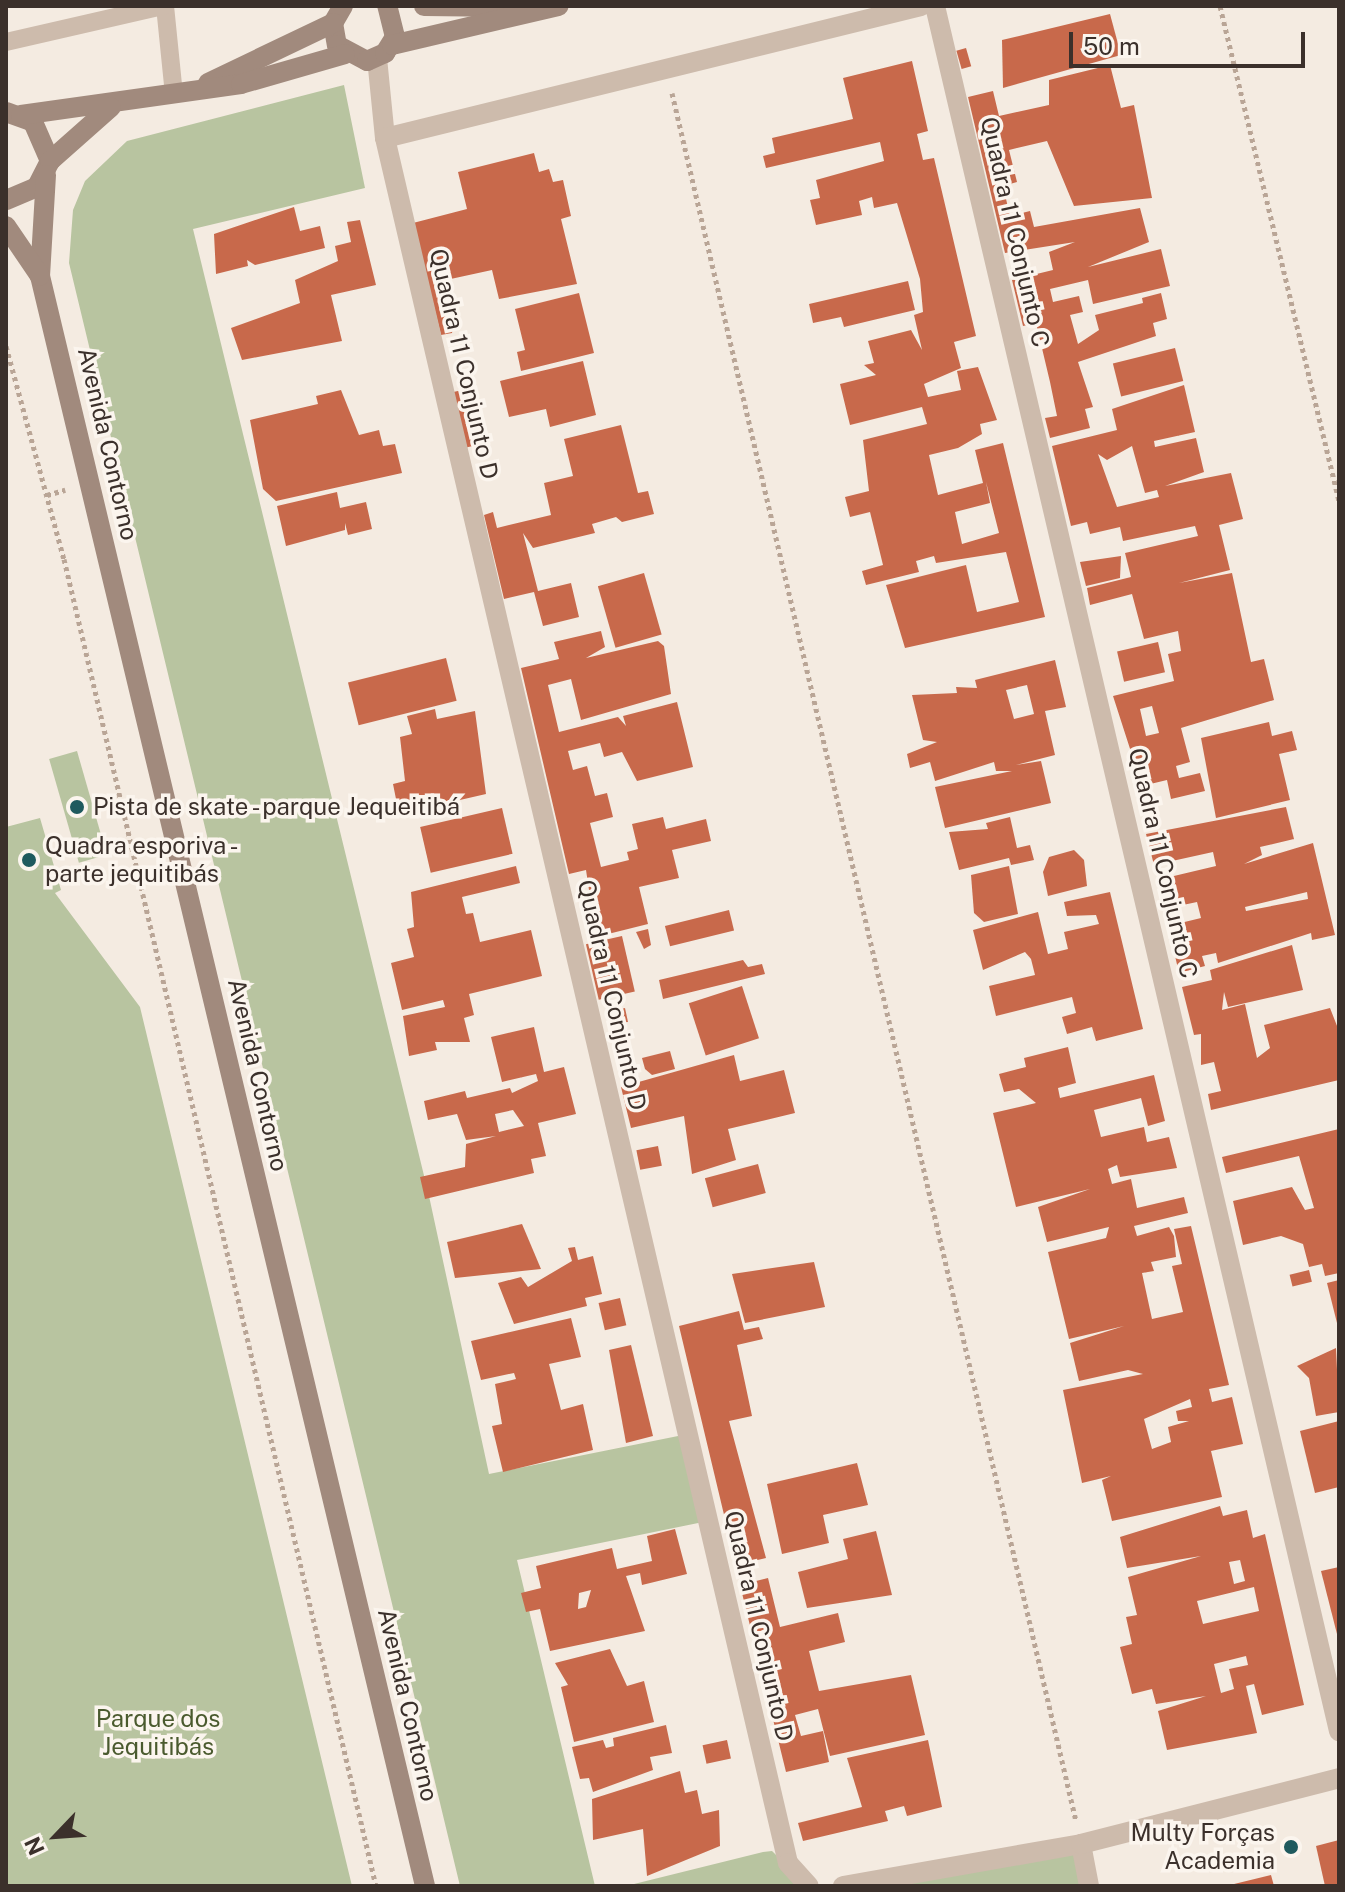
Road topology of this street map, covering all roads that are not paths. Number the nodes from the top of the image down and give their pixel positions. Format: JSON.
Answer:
{"nodes":[{"id":1,"x":164,"y":6,"type":"edge"},
{"id":2,"x":387,"y":6,"type":"edge"},
{"id":3,"x":424,"y":6,"type":"edge"},
{"id":4,"x":555,"y":6,"type":"edge"},
{"id":5,"x":921,"y":6,"type":"edge"},
{"id":6,"x":935,"y":6,"type":"edge"},
{"id":7,"x":336,"y":12,"type":"edge"},
{"id":8,"x":6,"y":42,"type":"edge"},
{"id":9,"x":384,"y":52,"type":"junction"},
{"id":10,"x":345,"y":54,"type":"junction"},
{"id":11,"x":182,"y":93,"type":"junction"},
{"id":12,"x":111,"y":107,"type":"junction"},
{"id":13,"x":14,"y":114,"type":"edge"},
{"id":14,"x":385,"y":138,"type":"junction"},
{"id":15,"x":48,"y":168,"type":"junction"},
{"id":16,"x":6,"y":200,"type":"edge"},
{"id":17,"x":6,"y":226,"type":"edge"},
{"id":18,"x":40,"y":276,"type":"junction"},
{"id":19,"x":1339,"y":1731,"type":"edge"},
{"id":20,"x":1339,"y":1778,"type":"edge"},
{"id":21,"x":1081,"y":1844,"type":"junction"},
{"id":22,"x":425,"y":1886,"type":"edge"},
{"id":23,"x":809,"y":1886,"type":"edge"},
{"id":24,"x":843,"y":1886,"type":"edge"},
{"id":25,"x":1089,"y":1886,"type":"edge"}],
"edges":[{"from":1,"to":8,"type":"lane"},
{"from":1,"to":11,"type":"lane"},
{"from":2,"to":9,"type":"main road"},
{"from":3,"to":4,"type":"main road"},
{"from":4,"to":9,"type":"main road"},
{"from":5,"to":14,"type":"street"},
{"from":6,"to":19,"type":"street","name":"Quadra 11 Conjunto C"},
{"from":7,"to":10,"type":"main road"},
{"from":7,"to":11,"type":"main road"},
{"from":9,"to":10,"type":"main road"},
{"from":9,"to":14,"type":"street","name":"Quadra 11 Conjunto D"},
{"from":10,"to":11,"type":"main road"},
{"from":11,"to":12,"type":"main road"},
{"from":12,"to":13,"type":"main road"},
{"from":12,"to":15,"type":"main road"},
{"from":13,"to":15,"type":"main road"},
{"from":14,"to":23,"type":"street","name":"Quadra 11 Conjunto D"},
{"from":15,"to":16,"type":"main road"},
{"from":15,"to":18,"type":"main road","name":"Avenida Contorno"},
{"from":17,"to":18,"type":"main road","name":"Avenida Contorno"},
{"from":18,"to":22,"type":"main road","name":"Avenida Contorno"},
{"from":20,"to":21,"type":"street"},
{"from":21,"to":24,"type":"street"},
{"from":21,"to":25,"type":"street"}]}
